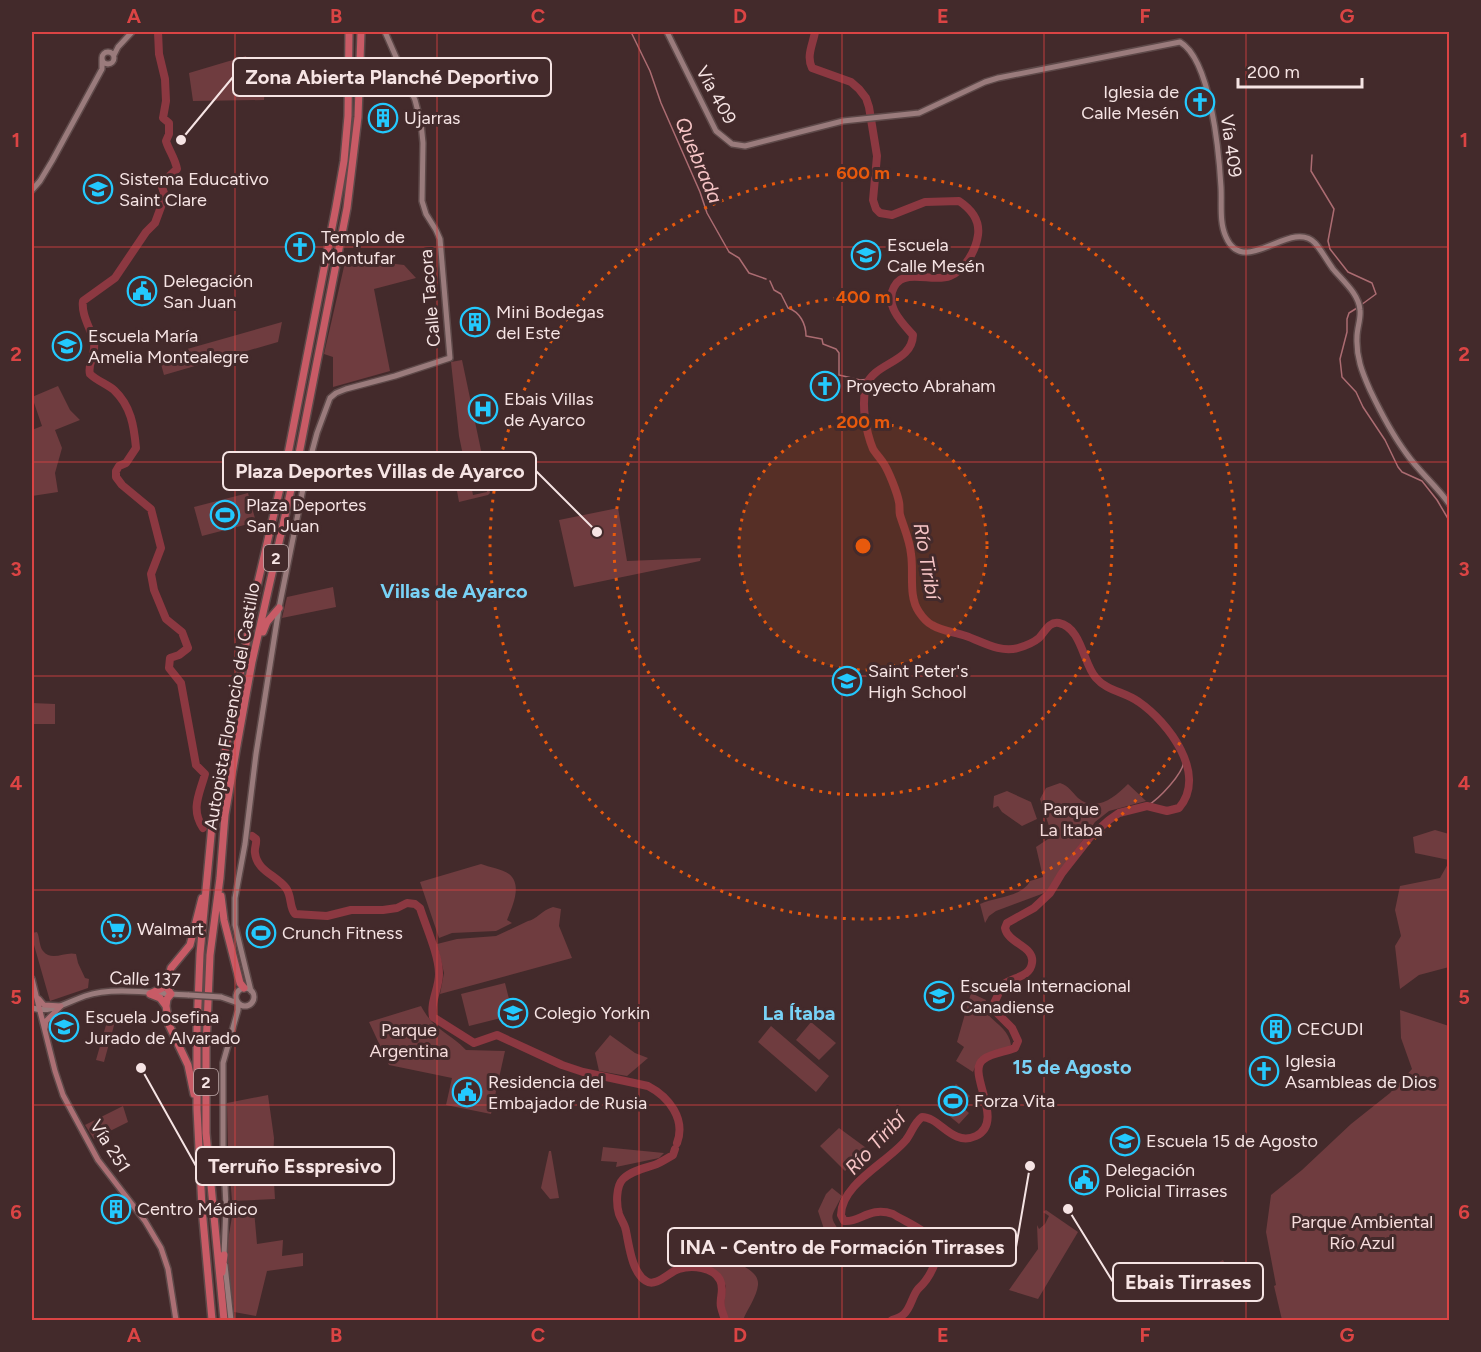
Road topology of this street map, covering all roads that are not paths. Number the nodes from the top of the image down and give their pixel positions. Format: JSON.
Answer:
{"nodes":[{"id":1,"x":132,"y":32,"type":"edge"},
{"id":2,"x":349,"y":32,"type":"edge"},
{"id":3,"x":361,"y":32,"type":"edge"},
{"id":4,"x":385,"y":32,"type":"edge"},
{"id":5,"x":667,"y":32,"type":"edge"},
{"id":6,"x":112,"y":53,"type":"junction"},
{"id":7,"x":102,"y":59,"type":"junction"},
{"id":8,"x":108,"y":64,"type":"junction"},
{"id":9,"x":102,"y":69,"type":"junction"},
{"id":10,"x":32,"y":190,"type":"edge"},
{"id":11,"x":299,"y":454,"type":"junction"},
{"id":12,"x":306,"y":474,"type":"junction"},
{"id":13,"x":1449,"y":505,"type":"edge"},
{"id":14,"x":279,"y":608,"type":"junction"},
{"id":15,"x":252,"y":662,"type":"junction"},
{"id":16,"x":220,"y":878,"type":"junction"},
{"id":17,"x":207,"y":884,"type":"junction"},
{"id":18,"x":32,"y":979,"type":"edge"},
{"id":19,"x":165,"y":986,"type":"junction"},
{"id":20,"x":246,"y":988,"type":"junction"},
{"id":21,"x":35,"y":993,"type":"junction"},
{"id":22,"x":150,"y":994,"type":"junction"},
{"id":23,"x":171,"y":994,"type":"junction"},
{"id":24,"x":223,"y":997,"type":"junction"},
{"id":25,"x":61,"y":1005,"type":"junction"},
{"id":26,"x":166,"y":1006,"type":"junction"},
{"id":27,"x":239,"y":1006,"type":"junction"},
{"id":28,"x":32,"y":1008,"type":"edge"},
{"id":29,"x":40,"y":1010,"type":"junction"},
{"id":30,"x":44,"y":1029,"type":"junction"},
{"id":31,"x":197,"y":1109,"type":"junction"},
{"id":32,"x":224,"y":1255,"type":"junction"},
{"id":33,"x":220,"y":1287,"type":"junction"},
{"id":34,"x":176,"y":1320,"type":"edge"},
{"id":35,"x":213,"y":1320,"type":"edge"},
{"id":36,"x":224,"y":1320,"type":"edge"},
{"id":37,"x":231,"y":1320,"type":"edge"}],
"edges":[{"from":1,"to":6,"type":"street"},
{"from":2,"to":17,"type":"highway","name":"Autopista Florencio del Castillo","number":"2"},
{"from":3,"to":11,"type":"highway","name":"Autopista Florencio del Castillo","number":"2"},
{"from":4,"to":12,"type":"street","name":"Calle Tacora"},
{"from":5,"to":13,"type":"street","name":"Vía 409"},
{"from":6,"to":7,"type":"street"},
{"from":6,"to":8,"type":"street"},
{"from":7,"to":8,"type":"street"},
{"from":7,"to":9,"type":"street"},
{"from":8,"to":9,"type":"street"},
{"from":9,"to":10,"type":"street"},
{"from":11,"to":12,"type":"highway"},
{"from":11,"to":15,"type":"highway","name":"Autopista Florencio del Castillo","number":"2"},
{"from":12,"to":14,"type":"street"},
{"from":14,"to":15,"type":"highway"},
{"from":14,"to":20,"type":"street"},
{"from":15,"to":16,"type":"highway","name":"Autopista Florencio del Castillo","number":"2"},
{"from":16,"to":20,"type":"highway"},
{"from":16,"to":33,"type":"highway","name":"Autopista Florencio del Castillo","number":"2"},
{"from":17,"to":19,"type":"highway"},
{"from":17,"to":31,"type":"highway","name":"Autopista Florencio del Castillo","number":"2"},
{"from":18,"to":21,"type":"main road","name":"Vía 251"},
{"from":19,"to":22,"type":"highway"},
{"from":19,"to":23,"type":"highway"},
{"from":20,"to":24,"type":"street","name":"Calle 137"},
{"from":20,"to":27,"type":"street"},
{"from":20,"to":27,"type":"street"},
{"from":21,"to":25,"type":"main road"},
{"from":21,"to":29,"type":"main road","name":"Vía 251"},
{"from":22,"to":23,"type":"street","name":"Calle 137"},
{"from":22,"to":25,"type":"street","name":"Calle 137"},
{"from":22,"to":26,"type":"highway"},
{"from":23,"to":24,"type":"street","name":"Calle 137","bridge":true},
{"from":23,"to":26,"type":"highway"},
{"from":24,"to":27,"type":"street","name":"Calle 137"},
{"from":25,"to":29,"type":"street","name":"Calle 137"},
{"from":25,"to":30,"type":"main road"},
{"from":26,"to":31,"type":"highway"},
{"from":27,"to":32,"type":"street"},
{"from":28,"to":29,"type":"street","name":"Calle 137"},
{"from":29,"to":30,"type":"main road","name":"Vía 251"},
{"from":30,"to":34,"type":"main road","name":"Vía 251"},
{"from":31,"to":35,"type":"highway","name":"Autopista Florencio del Castillo","number":"2"},
{"from":32,"to":33,"type":"highway"},
{"from":32,"to":37,"type":"street"},
{"from":33,"to":36,"type":"highway","name":"Autopista Florencio del Castillo","number":"2"}]}
